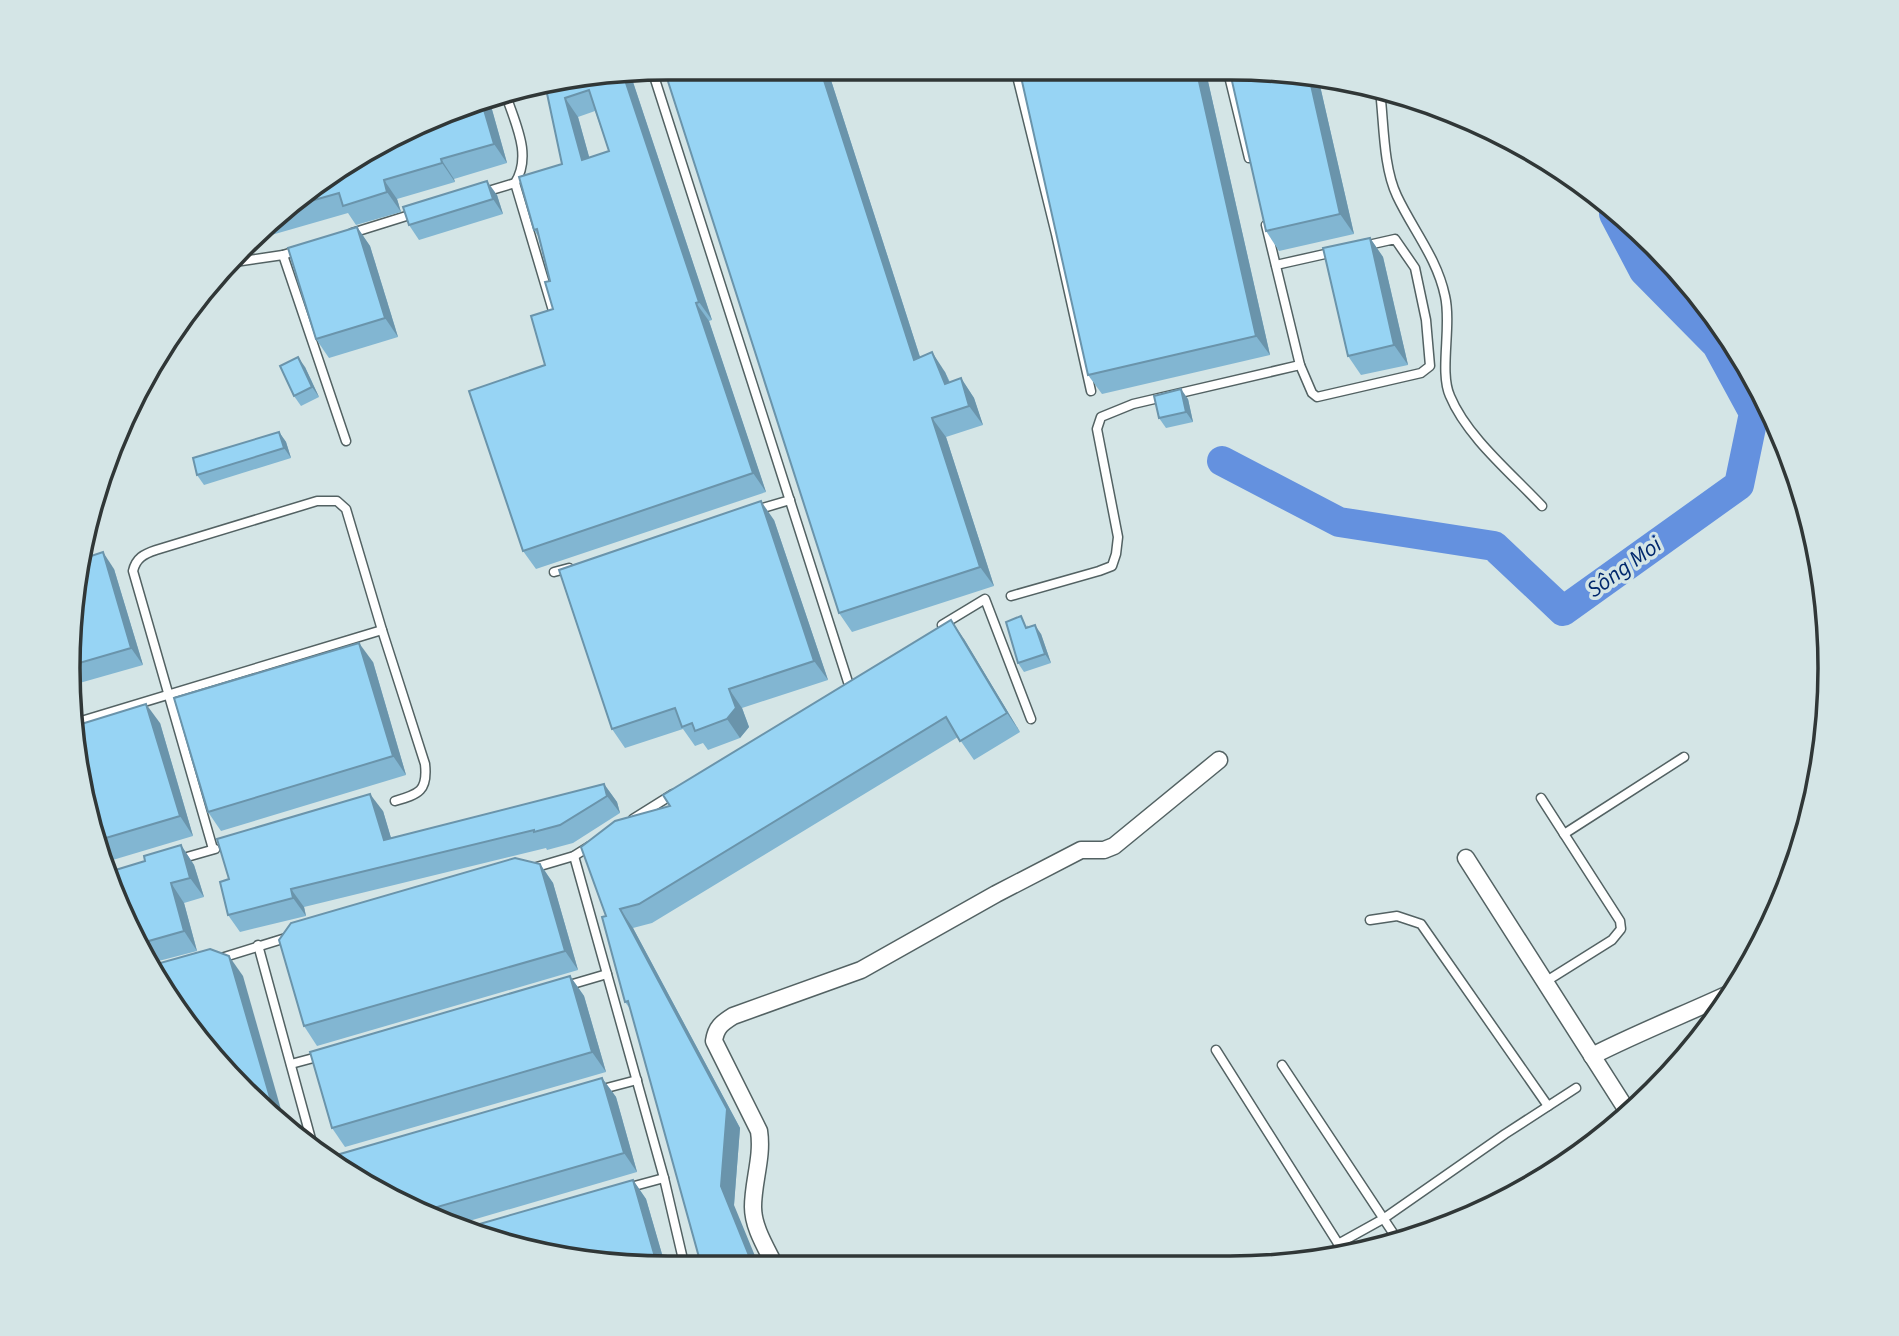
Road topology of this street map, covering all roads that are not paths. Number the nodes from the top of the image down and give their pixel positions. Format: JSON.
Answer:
{"nodes":[{"id":1,"x":1018,"y":80,"type":"edge"},
{"id":2,"x":1230,"y":80,"type":"edge"},
{"id":3,"x":655,"y":81,"type":"edge"},
{"id":4,"x":1381,"y":101,"type":"edge"},
{"id":5,"x":508,"y":103,"type":"edge"},
{"id":6,"x":1253,"y":173,"type":"edge"},
{"id":7,"x":515,"y":183,"type":"junction"},
{"id":8,"x":476,"y":195,"type":"edge"},
{"id":9,"x":425,"y":211,"type":"edge"},
{"id":10,"x":1263,"y":213,"type":"edge"},
{"id":11,"x":348,"y":235,"type":"edge"},
{"id":12,"x":309,"y":247,"type":"edge"},
{"id":13,"x":1356,"y":247,"type":"edge"},
{"id":14,"x":1342,"y":251,"type":"edge"},
{"id":15,"x":284,"y":255,"type":"junction"},
{"id":16,"x":246,"y":260,"type":"edge"},
{"id":17,"x":1276,"y":265,"type":"junction"},
{"id":18,"x":555,"y":316,"type":"edge"},
{"id":19,"x":1300,"y":365,"type":"junction"},
{"id":20,"x":1091,"y":391,"type":"edge"},
{"id":21,"x":346,"y":440,"type":"dead end"},
{"id":22,"x":790,"y":500,"type":"junction"},
{"id":23,"x":1542,"y":506,"type":"dead end"},
{"id":24,"x":750,"y":512,"type":"edge"},
{"id":25,"x":581,"y":564,"type":"edge"},
{"id":26,"x":555,"y":572,"type":"dead end"},
{"id":27,"x":1011,"y":596,"type":"dead end"},
{"id":28,"x":939,"y":627,"type":"edge"},
{"id":29,"x":382,"y":630,"type":"junction"},
{"id":30,"x":859,"y":676,"type":"edge"},
{"id":31,"x":848,"y":682,"type":"junction"},
{"id":32,"x":836,"y":690,"type":"edge"},
{"id":33,"x":168,"y":695,"type":"junction"},
{"id":34,"x":1031,"y":719,"type":"dead end"},
{"id":35,"x":83,"y":720,"type":"edge"},
{"id":36,"x":1684,"y":757,"type":"dead end"},
{"id":37,"x":1219,"y":760,"type":"dead end"},
{"id":38,"x":677,"y":791,"type":"edge"},
{"id":39,"x":1541,"y":798,"type":"dead end"},
{"id":40,"x":395,"y":801,"type":"dead end"},
{"id":41,"x":620,"y":827,"type":"edge"},
{"id":42,"x":1564,"y":834,"type":"junction"},
{"id":43,"x":597,"y":842,"type":"edge"},
{"id":44,"x":225,"y":846,"type":"edge"},
{"id":45,"x":213,"y":849,"type":"junction"},
{"id":46,"x":574,"y":856,"type":"junction"},
{"id":47,"x":1466,"y":858,"type":"dead end"},
{"id":48,"x":175,"y":860,"type":"edge"},
{"id":49,"x":522,"y":871,"type":"edge"},
{"id":50,"x":1370,"y":920,"type":"dead end"},
{"id":51,"x":298,"y":934,"type":"edge"},
{"id":52,"x":258,"y":945,"type":"junction"},
{"id":53,"x":210,"y":961,"type":"edge"},
{"id":54,"x":607,"y":974,"type":"junction"},
{"id":55,"x":1545,"y":982,"type":"junction"},
{"id":56,"x":554,"y":989,"type":"edge"},
{"id":57,"x":1714,"y":1001,"type":"edge"},
{"id":58,"x":1216,"y":1050,"type":"dead end"},
{"id":59,"x":330,"y":1053,"type":"edge"},
{"id":60,"x":1592,"y":1056,"type":"junction"},
{"id":61,"x":290,"y":1064,"type":"junction"},
{"id":62,"x":1282,"y":1065,"type":"dead end"},
{"id":63,"x":637,"y":1080,"type":"junction"},
{"id":64,"x":1576,"y":1088,"type":"dead end"},
{"id":65,"x":584,"y":1094,"type":"edge"},
{"id":66,"x":1623,"y":1105,"type":"edge"},
{"id":67,"x":1548,"y":1106,"type":"junction"},
{"id":68,"x":309,"y":1133,"type":"edge"},
{"id":69,"x":357,"y":1156,"type":"edge"},
{"id":70,"x":346,"y":1159,"type":"edge"},
{"id":71,"x":664,"y":1178,"type":"junction"},
{"id":72,"x":613,"y":1192,"type":"edge"},
{"id":73,"x":1383,"y":1219,"type":"junction"},
{"id":74,"x":1392,"y":1232,"type":"edge"},
{"id":75,"x":1338,"y":1244,"type":"joint"},
{"id":76,"x":682,"y":1256,"type":"edge"},
{"id":77,"x":770,"y":1256,"type":"edge"}],
"edges":[{"from":1,"to":20,"type":"lane"},
{"from":2,"to":6,"type":"lane"},
{"from":3,"to":22,"type":"lane"},
{"from":4,"to":23,"type":"lane"},
{"from":5,"to":7,"type":"lane"},
{"from":7,"to":8,"type":"lane"},
{"from":7,"to":18,"type":"lane"},
{"from":9,"to":11,"type":"lane"},
{"from":10,"to":17,"type":"lane"},
{"from":12,"to":15,"type":"lane"},
{"from":13,"to":19,"type":"lane"},
{"from":14,"to":17,"type":"lane"},
{"from":15,"to":16,"type":"lane"},
{"from":15,"to":21,"type":"lane"},
{"from":17,"to":19,"type":"lane"},
{"from":19,"to":27,"type":"lane"},
{"from":22,"to":24,"type":"lane"},
{"from":22,"to":31,"type":"lane"},
{"from":25,"to":26,"type":"lane"},
{"from":28,"to":34,"type":"lane"},
{"from":29,"to":33,"type":"lane"},
{"from":29,"to":33,"type":"lane"},
{"from":29,"to":40,"type":"lane"},
{"from":30,"to":31,"type":"lane"},
{"from":31,"to":32,"type":"lane"},
{"from":33,"to":35,"type":"lane"},
{"from":33,"to":45,"type":"lane"},
{"from":36,"to":42,"type":"lane"},
{"from":37,"to":77,"type":"street"},
{"from":38,"to":41,"type":"lane"},
{"from":39,"to":42,"type":"lane"},
{"from":42,"to":55,"type":"lane"},
{"from":43,"to":46,"type":"lane"},
{"from":44,"to":45,"type":"lane"},
{"from":45,"to":48,"type":"lane"},
{"from":46,"to":49,"type":"lane"},
{"from":46,"to":54,"type":"lane"},
{"from":47,"to":55,"type":"street"},
{"from":50,"to":67,"type":"lane"},
{"from":51,"to":52,"type":"lane"},
{"from":52,"to":53,"type":"lane"},
{"from":52,"to":61,"type":"lane"},
{"from":54,"to":56,"type":"lane"},
{"from":54,"to":63,"type":"lane"},
{"from":55,"to":60,"type":"street"},
{"from":57,"to":60,"type":"street"},
{"from":58,"to":75,"type":"lane"},
{"from":59,"to":61,"type":"lane"},
{"from":60,"to":66,"type":"street"},
{"from":61,"to":68,"type":"lane"},
{"from":62,"to":73,"type":"lane"},
{"from":63,"to":65,"type":"lane"},
{"from":63,"to":71,"type":"lane"},
{"from":64,"to":67,"type":"lane"},
{"from":67,"to":73,"type":"lane"},
{"from":69,"to":70,"type":"lane"},
{"from":71,"to":72,"type":"lane"},
{"from":71,"to":76,"type":"lane"},
{"from":73,"to":74,"type":"lane"},
{"from":73,"to":75,"type":"lane"}]}
